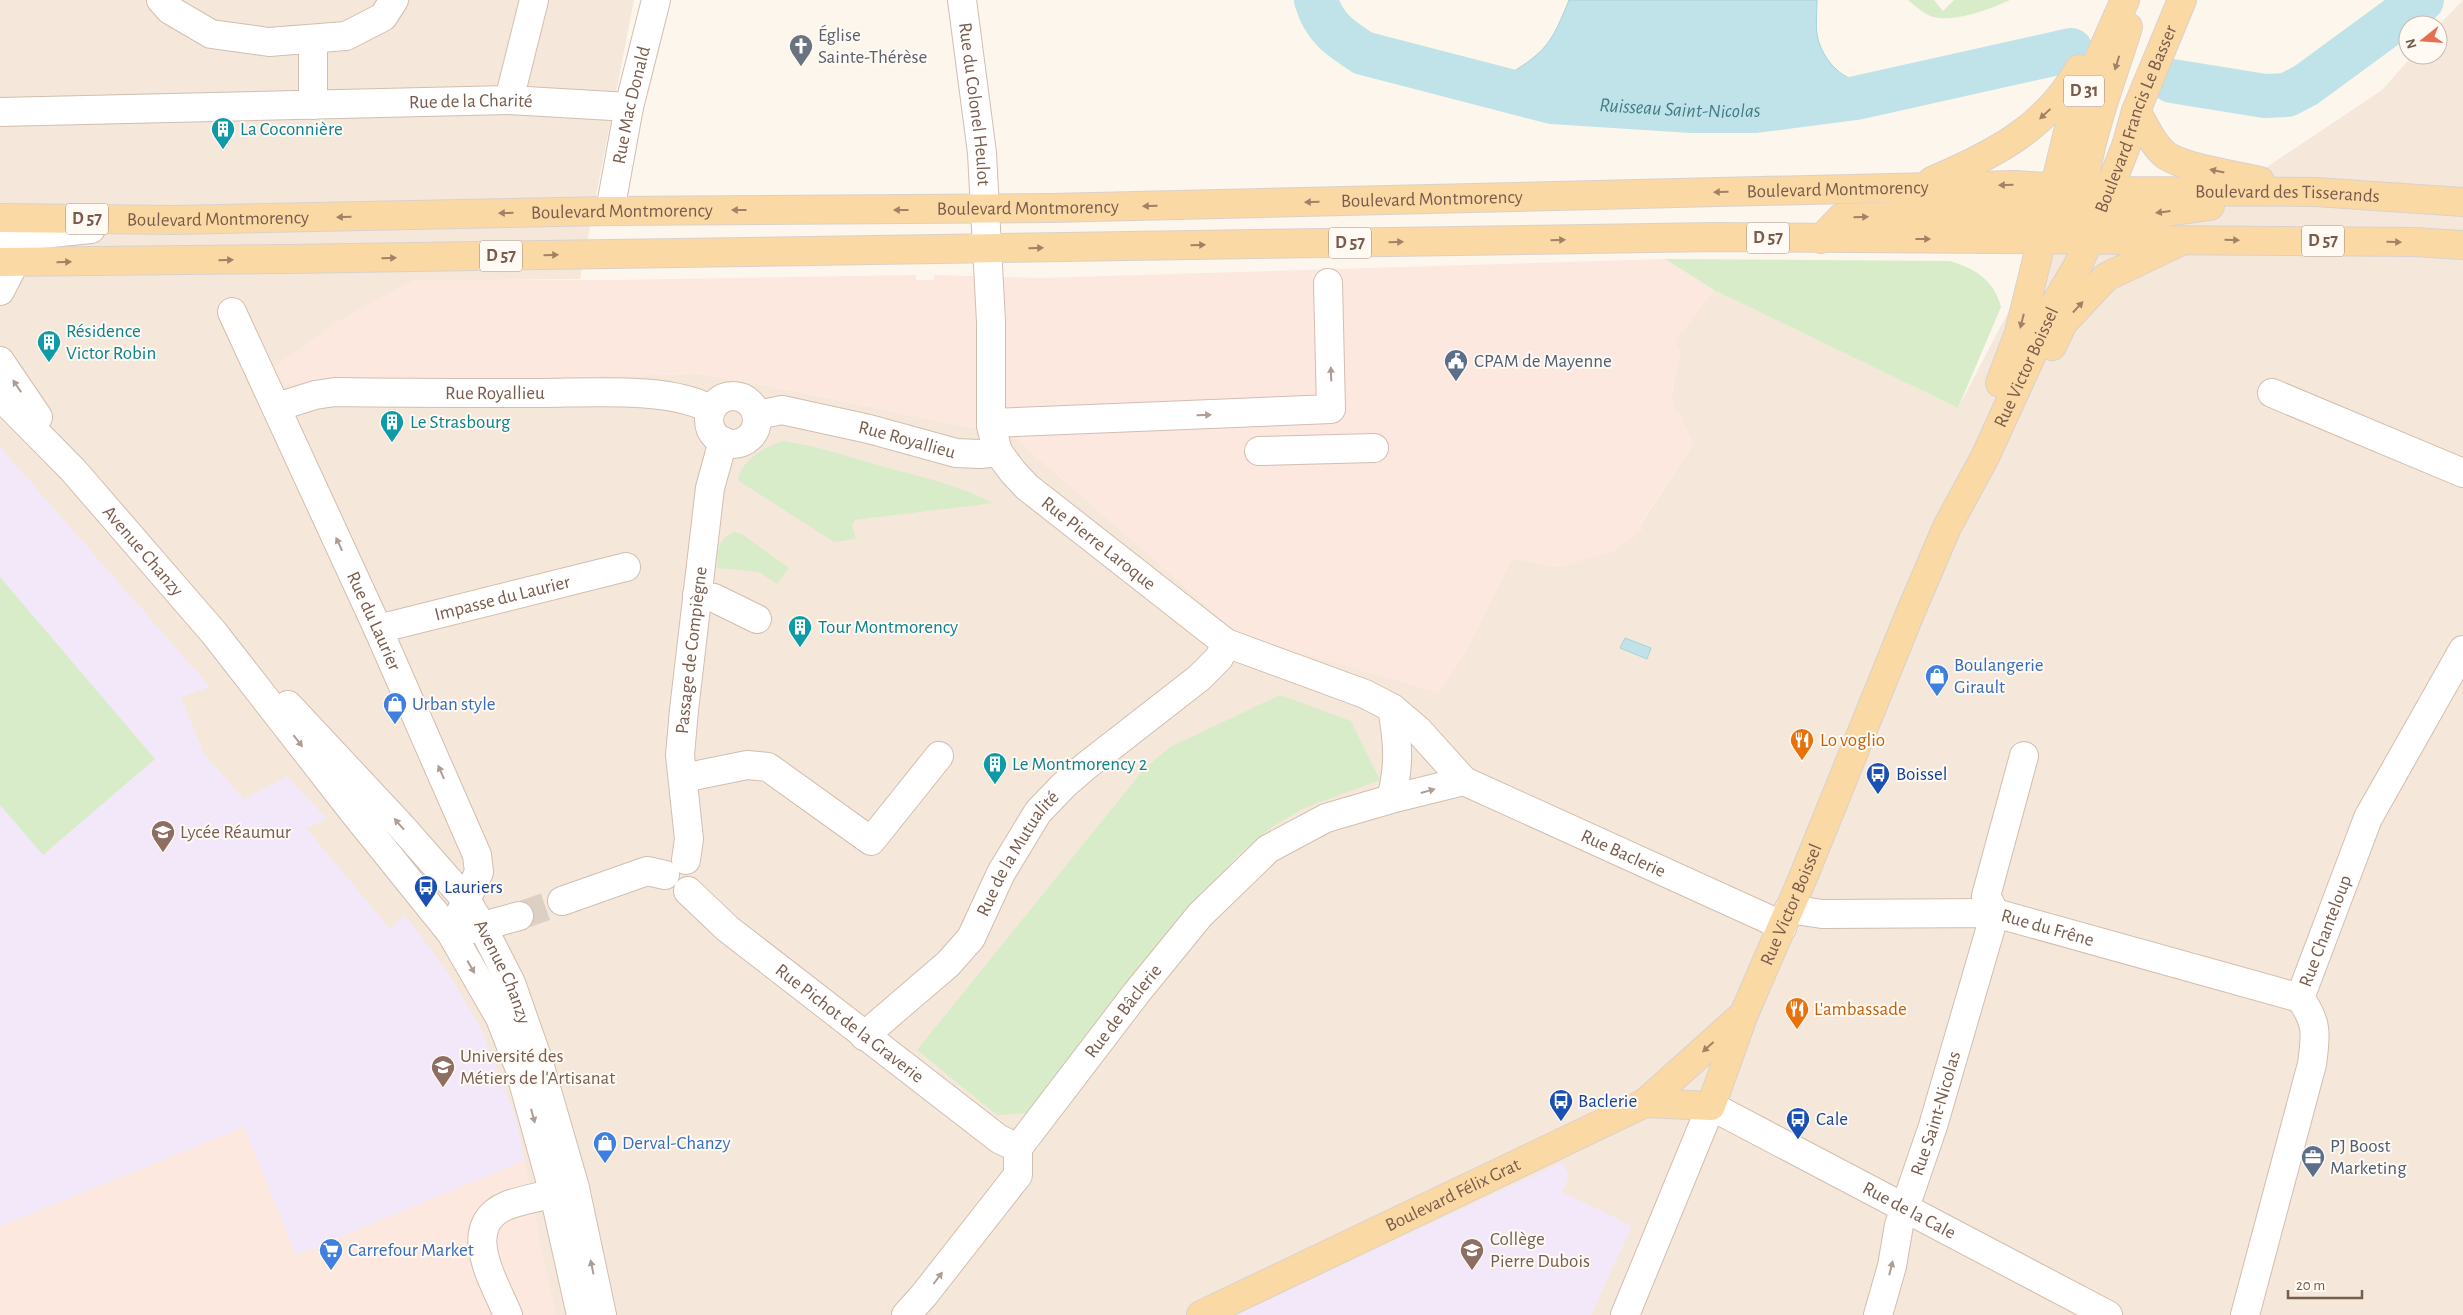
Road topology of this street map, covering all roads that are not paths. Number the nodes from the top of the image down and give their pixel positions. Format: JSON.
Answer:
{"nodes":[{"id":1,"x":161,"y":0,"type":"edge"},
{"id":2,"x":394,"y":0,"type":"edge"},
{"id":3,"x":534,"y":0,"type":"edge"},
{"id":4,"x":656,"y":0,"type":"edge"},
{"id":5,"x":962,"y":0,"type":"edge"},
{"id":6,"x":2118,"y":0,"type":"edge"},
{"id":7,"x":2125,"y":0,"type":"edge"},
{"id":8,"x":2136,"y":0,"type":"edge"},
{"id":9,"x":2182,"y":0,"type":"edge"},
{"id":10,"x":313,"y":39,"type":"junction"},
{"id":11,"x":509,"y":100,"type":"junction"},
{"id":12,"x":313,"y":105,"type":"junction"},
{"id":13,"x":630,"y":107,"type":"junction"},
{"id":14,"x":0,"y":112,"type":"edge"},
{"id":15,"x":2136,"y":112,"type":"junction"},
{"id":16,"x":2054,"y":186,"type":"junction"},
{"id":17,"x":1918,"y":187,"type":"junction"},
{"id":18,"x":2316,"y":192,"type":"junction"},
{"id":19,"x":2463,"y":202,"type":"edge"},
{"id":20,"x":985,"y":209,"type":"junction"},
{"id":21,"x":2093,"y":209,"type":"junction"},
{"id":22,"x":610,"y":211,"type":"junction"},
{"id":23,"x":2048,"y":212,"type":"junction"},
{"id":24,"x":0,"y":218,"type":"edge"},
{"id":25,"x":174,"y":220,"type":"junction"},
{"id":26,"x":0,"y":238,"type":"edge"},
{"id":27,"x":1821,"y":239,"type":"junction"},
{"id":28,"x":2041,"y":239,"type":"junction"},
{"id":29,"x":2183,"y":240,"type":"junction"},
{"id":30,"x":2463,"y":245,"type":"edge"},
{"id":31,"x":987,"y":249,"type":"junction"},
{"id":32,"x":8,"y":262,"type":"edge"},
{"id":33,"x":1328,"y":283,"type":"dead end"},
{"id":34,"x":0,"y":291,"type":"edge"},
{"id":35,"x":232,"y":312,"type":"dead end"},
{"id":36,"x":0,"y":361,"type":"edge"},
{"id":37,"x":2272,"y":393,"type":"dead end"},
{"id":38,"x":0,"y":396,"type":"edge"},
{"id":39,"x":276,"y":407,"type":"junction"},
{"id":40,"x":711,"y":410,"type":"junction"},
{"id":41,"x":1258,"y":412,"type":"junction"},
{"id":42,"x":757,"y":415,"type":"junction"},
{"id":43,"x":991,"y":423,"type":"junction"},
{"id":44,"x":723,"y":441,"type":"junction"},
{"id":45,"x":1374,"y":448,"type":"dead end"},
{"id":46,"x":998,"y":452,"type":"junction"},
{"id":47,"x":73,"y":470,"type":"junction"},
{"id":48,"x":2463,"y":473,"type":"edge"},
{"id":49,"x":1963,"y":495,"type":"junction"},
{"id":50,"x":626,"y":567,"type":"dead end"},
{"id":51,"x":697,"y":595,"type":"junction"},
{"id":52,"x":758,"y":619,"type":"dead end"},
{"id":53,"x":378,"y":629,"type":"junction"},
{"id":54,"x":214,"y":633,"type":"junction"},
{"id":55,"x":1226,"y":643,"type":"junction"},
{"id":56,"x":2463,"y":650,"type":"edge"},
{"id":57,"x":2454,"y":687,"type":"edge"},
{"id":58,"x":1392,"y":708,"type":"junction"},
{"id":59,"x":939,"y":756,"type":"dead end"},
{"id":60,"x":1442,"y":756,"type":"junction"},
{"id":61,"x":2024,"y":756,"type":"dead end"},
{"id":62,"x":1398,"y":773,"type":"junction"},
{"id":63,"x":683,"y":778,"type":"junction"},
{"id":64,"x":1464,"y":781,"type":"junction"},
{"id":65,"x":1391,"y":799,"type":"junction"},
{"id":66,"x":385,"y":852,"type":"junction"},
{"id":67,"x":425,"y":855,"type":"junction"},
{"id":68,"x":675,"y":868,"type":"junction"},
{"id":69,"x":466,"y":900,"type":"junction"},
{"id":70,"x":562,"y":901,"type":"tunnel mouth"},
{"id":71,"x":1995,"y":913,"type":"junction"},
{"id":72,"x":519,"y":916,"type":"tunnel mouth"},
{"id":73,"x":1785,"y":918,"type":"junction"},
{"id":74,"x":483,"y":928,"type":"junction"},
{"id":75,"x":451,"y":933,"type":"junction"},
{"id":76,"x":2300,"y":998,"type":"junction"},
{"id":77,"x":1744,"y":1014,"type":"junction"},
{"id":78,"x":864,"y":1036,"type":"junction"},
{"id":79,"x":1645,"y":1103,"type":"junction"},
{"id":80,"x":1711,"y":1106,"type":"junction"},
{"id":81,"x":1018,"y":1148,"type":"junction"},
{"id":82,"x":565,"y":1191,"type":"junction"},
{"id":83,"x":1906,"y":1209,"type":"junction"},
{"id":84,"x":508,"y":1315,"type":"edge"},
{"id":85,"x":581,"y":1315,"type":"edge"},
{"id":86,"x":602,"y":1315,"type":"edge"},
{"id":87,"x":906,"y":1315,"type":"edge"},
{"id":88,"x":1201,"y":1315,"type":"edge"},
{"id":89,"x":1625,"y":1315,"type":"edge"},
{"id":90,"x":1878,"y":1315,"type":"edge"},
{"id":91,"x":2108,"y":1315,"type":"edge"},
{"id":92,"x":2245,"y":1315,"type":"edge"}],
"edges":[{"from":1,"to":10,"type":"street"},
{"from":2,"to":10,"type":"street"},
{"from":3,"to":11,"type":"street"},
{"from":4,"to":13,"type":"street","name":"Rue Mac Donald"},
{"from":5,"to":20,"type":"street","name":"Rue du Colonel Heulot"},
{"from":6,"to":17,"type":"main road","one_way":true},
{"from":7,"to":16,"type":"main road","number":"D 31"},
{"from":8,"to":21,"type":"main road","one_way":true},
{"from":9,"to":15,"type":"main road","name":"Boulevard Francis Le Basser"},
{"from":10,"to":12,"type":"street"},
{"from":11,"to":12,"type":"street","name":"Rue de la Charité"},
{"from":11,"to":13,"type":"street","name":"Rue de la Charité"},
{"from":12,"to":14,"type":"street","name":"Rue de la Charité"},
{"from":13,"to":22,"type":"street","name":"Rue Mac Donald"},
{"from":18,"to":15,"type":"main road","one_way":true},
{"from":15,"to":21,"type":"main road","name":"Boulevard Francis Le Basser"},
{"from":16,"to":17,"type":"main road","name":"Boulevard Montmorency","number":"D 57","one_way":true},
{"from":16,"to":21,"type":"main road","number":"D 57"},
{"from":16,"to":23,"type":"main road"},
{"from":17,"to":20,"type":"main road","name":"Boulevard Montmorency","number":"D 57","one_way":true},
{"from":18,"to":19,"type":"main road","name":"Boulevard des Tisserands"},
{"from":18,"to":21,"type":"main road","one_way":true},
{"from":20,"to":22,"type":"main road","name":"Boulevard Montmorency","number":"D 57","one_way":true},
{"from":20,"to":31,"type":"street","name":"Rue du Colonel Heulot"},
{"from":21,"to":23,"type":"main road"},
{"from":21,"to":28,"type":"main road","number":"D 57"},
{"from":21,"to":29,"type":"main road","number":"D 57"},
{"from":21,"to":49,"type":"main road","name":"Rue Victor Boissel"},
{"from":22,"to":25,"type":"main road","name":"Boulevard Montmorency","number":"D 57","one_way":true},
{"from":27,"to":23,"type":"main road","one_way":true},
{"from":23,"to":28,"type":"main road"},
{"from":24,"to":25,"type":"main road","name":"Boulevard Montmorency","number":"D 57"},
{"from":25,"to":26,"type":"street"},
{"from":27,"to":28,"type":"main road","number":"D 57","one_way":true},
{"from":31,"to":27,"type":"main road","number":"D 57","one_way":true},
{"from":28,"to":49,"type":"main road","name":"Rue Victor Boissel","one_way":true},
{"from":29,"to":30,"type":"main road","number":"D 57","one_way":true},
{"from":49,"to":29,"type":"main road","one_way":true},
{"from":32,"to":31,"type":"main road","number":"D 57","one_way":true},
{"from":31,"to":43,"type":"street","name":"Rue Pierre Laroque"},
{"from":32,"to":34,"type":"street"},
{"from":41,"to":33,"type":"street","one_way":true},
{"from":35,"to":39,"type":"street","name":"Rue du Laurier"},
{"from":47,"to":36,"type":"street","name":"Avenue Chanzy","one_way":true},
{"from":37,"to":48,"type":"street"},
{"from":38,"to":47,"type":"street","name":"Avenue Chanzy"},
{"from":39,"to":40,"type":"street","name":"Rue Royallieu"},
{"from":53,"to":39,"type":"street","name":"Rue du Laurier","one_way":true},
{"from":40,"to":42,"type":"street"},
{"from":40,"to":44,"type":"street"},
{"from":43,"to":41,"type":"street","one_way":true},
{"from":41,"to":45,"type":"street"},
{"from":42,"to":44,"type":"street"},
{"from":42,"to":46,"type":"street","name":"Rue Royallieu"},
{"from":43,"to":46,"type":"street","name":"Rue Pierre Laroque"},
{"from":44,"to":51,"type":"street","name":"Passage de Compiègne"},
{"from":46,"to":55,"type":"street","name":"Rue Pierre Laroque"},
{"from":47,"to":54,"type":"street","name":"Avenue Chanzy"},
{"from":49,"to":73,"type":"main road","name":"Rue Victor Boissel"},
{"from":50,"to":53,"type":"street","name":"Impasse du Laurier"},
{"from":51,"to":52,"type":"street"},
{"from":51,"to":63,"type":"street","name":"Passage de Compiègne"},
{"from":69,"to":53,"type":"street","name":"Rue du Laurier","one_way":true},
{"from":54,"to":66,"type":"street","name":"Avenue Chanzy","one_way":true},
{"from":67,"to":54,"type":"street","name":"Avenue Chanzy","one_way":true},
{"from":55,"to":58,"type":"street","name":"Rue Pierre Laroque"},
{"from":55,"to":78,"type":"street","name":"Rue de la Mutualité"},
{"from":56,"to":57,"type":"street","name":"Rue Chanteloup"},
{"from":57,"to":76,"type":"street","name":"Rue Chanteloup"},
{"from":58,"to":60,"type":"street","name":"Rue Pierre Laroque"},
{"from":58,"to":62,"type":"street"},
{"from":59,"to":63,"type":"street"},
{"from":60,"to":62,"type":"street"},
{"from":60,"to":64,"type":"street","name":"Rue Baclerie"},
{"from":61,"to":71,"type":"street"},
{"from":62,"to":65,"type":"street"},
{"from":63,"to":68,"type":"street","name":"Passage de Compiègne"},
{"from":65,"to":64,"type":"street","one_way":true},
{"from":64,"to":73,"type":"street","name":"Rue Baclerie"},
{"from":65,"to":81,"type":"street","name":"Rue de Bâclerie"},
{"from":66,"to":67,"type":"street"},
{"from":66,"to":75,"type":"street","name":"Avenue Chanzy"},
{"from":67,"to":69,"type":"street","name":"Avenue Chanzy"},
{"from":68,"to":70,"type":"street"},
{"from":68,"to":78,"type":"street","name":"Rue Pichot de la Graverie"},
{"from":69,"to":74,"type":"street","name":"Avenue Chanzy"},
{"from":69,"to":75,"type":"street","name":"Rue du Laurier"},
{"from":71,"to":73,"type":"street","name":"Rue du Frêne"},
{"from":71,"to":76,"type":"street","name":"Rue du Frêne"},
{"from":71,"to":83,"type":"street","name":"Rue Saint-Nicolas"},
{"from":72,"to":74,"type":"street"},
{"from":73,"to":77,"type":"main road","name":"Rue Victor Boissel"},
{"from":74,"to":75,"type":"street"},
{"from":74,"to":82,"type":"street","name":"Avenue Chanzy"},
{"from":75,"to":82,"type":"street","name":"Avenue Chanzy","one_way":true},
{"from":76,"to":92,"type":"street","name":"Rue Chanteloup"},
{"from":77,"to":79,"type":"main road","one_way":true},
{"from":77,"to":80,"type":"main road","name":"Rue Victor Boissel"},
{"from":78,"to":81,"type":"street","name":"Rue Pichot de la Graverie"},
{"from":79,"to":80,"type":"main road","name":"Boulevard Félix Grat"},
{"from":79,"to":88,"type":"main road","name":"Boulevard Félix Grat"},
{"from":80,"to":83,"type":"street","name":"Rue de la Cale"},
{"from":80,"to":89,"type":"street","name":"Rue Victor Boissel"},
{"from":87,"to":81,"type":"street","one_way":true},
{"from":82,"to":84,"type":"street"},
{"from":82,"to":85,"type":"street","name":"Avenue Chanzy"},
{"from":86,"to":82,"type":"street","name":"Avenue Chanzy","one_way":true},
{"from":90,"to":83,"type":"street","name":"Rue Saint-Nicolas","one_way":true},
{"from":83,"to":91,"type":"street","name":"Rue de la Cale"}]}
